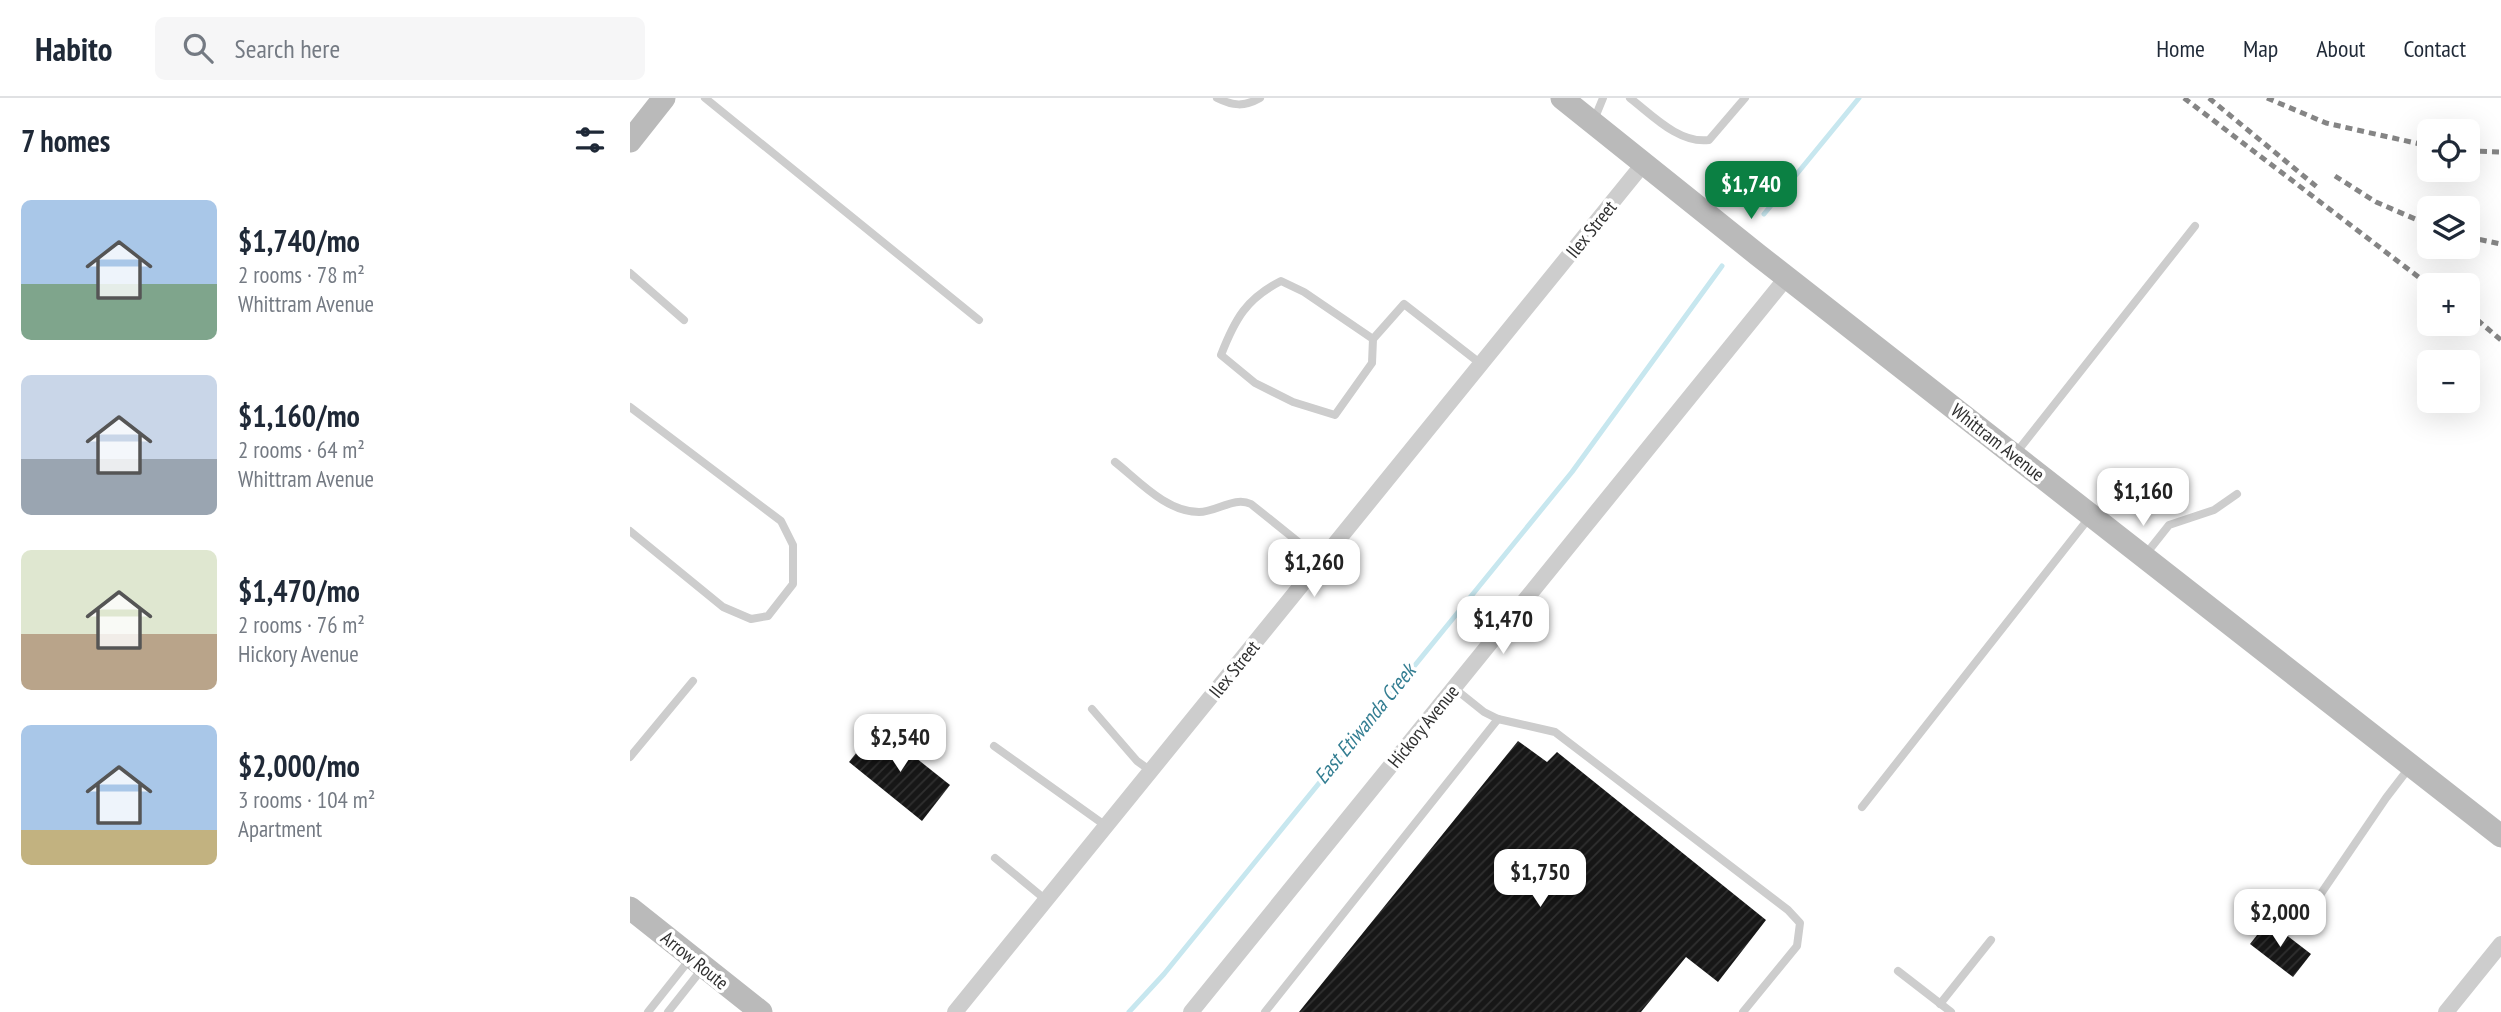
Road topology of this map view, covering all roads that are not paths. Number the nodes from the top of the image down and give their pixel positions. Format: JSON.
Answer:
{"nodes":[{"id":1,"x":664,"y":98,"type":"edge"},
{"id":2,"x":705,"y":98,"type":"edge"},
{"id":3,"x":1217,"y":98,"type":"edge"},
{"id":4,"x":1260,"y":98,"type":"edge"},
{"id":5,"x":1562,"y":98,"type":"edge"},
{"id":6,"x":1603,"y":98,"type":"edge"},
{"id":7,"x":1630,"y":98,"type":"edge"},
{"id":8,"x":1739,"y":100,"type":"edge"},
{"id":9,"x":1593,"y":123,"type":"junction"},
{"id":10,"x":630,"y":141,"type":"edge"},
{"id":11,"x":1644,"y":163,"type":"junction"},
{"id":12,"x":2195,"y":226,"type":"dead end"},
{"id":13,"x":630,"y":273,"type":"edge"},
{"id":14,"x":1787,"y":277,"type":"junction"},
{"id":15,"x":684,"y":320,"type":"dead end"},
{"id":16,"x":979,"y":320,"type":"dead end"},
{"id":17,"x":1373,"y":339,"type":"junction"},
{"id":18,"x":1481,"y":364,"type":"junction"},
{"id":19,"x":630,"y":407,"type":"edge"},
{"id":20,"x":2015,"y":455,"type":"junction"},
{"id":21,"x":1115,"y":462,"type":"dead end"},
{"id":22,"x":2237,"y":494,"type":"dead end"},
{"id":23,"x":2091,"y":515,"type":"junction"},
{"id":24,"x":630,"y":531,"type":"edge"},
{"id":25,"x":2144,"y":556,"type":"junction"},
{"id":26,"x":1322,"y":561,"type":"junction"},
{"id":27,"x":692,"y":681,"type":"dead end"},
{"id":28,"x":1454,"y":688,"type":"junction"},
{"id":29,"x":1092,"y":709,"type":"dead end"},
{"id":30,"x":1499,"y":719,"type":"junction"},
{"id":31,"x":994,"y":746,"type":"dead end"},
{"id":32,"x":630,"y":757,"type":"edge"},
{"id":33,"x":2411,"y":766,"type":"junction"},
{"id":34,"x":1151,"y":771,"type":"junction"},
{"id":35,"x":1862,"y":807,"type":"dead end"},
{"id":36,"x":1106,"y":826,"type":"junction"},
{"id":37,"x":2501,"y":836,"type":"edge"},
{"id":38,"x":995,"y":858,"type":"dead end"},
{"id":39,"x":1046,"y":900,"type":"junction"},
{"id":40,"x":633,"y":916,"type":"edge"},
{"id":41,"x":2304,"y":920,"type":"dead end"},
{"id":42,"x":1990,"y":940,"type":"dead end"},
{"id":43,"x":2501,"y":944,"type":"edge"},
{"id":44,"x":698,"y":962,"type":"junction"},
{"id":45,"x":1898,"y":971,"type":"dead end"},
{"id":46,"x":1940,"y":1004,"type":"junction"},
{"id":47,"x":754,"y":1010,"type":"edge"},
{"id":48,"x":1198,"y":1010,"type":"edge"},
{"id":49,"x":648,"y":1012,"type":"edge"},
{"id":50,"x":668,"y":1012,"type":"edge"},
{"id":51,"x":955,"y":1012,"type":"edge"},
{"id":52,"x":1265,"y":1012,"type":"edge"},
{"id":53,"x":1743,"y":1012,"type":"edge"},
{"id":54,"x":1951,"y":1012,"type":"edge"},
{"id":55,"x":2446,"y":1012,"type":"edge"}],
"edges":[{"from":1,"to":10,"type":"street"},
{"from":2,"to":16,"type":"lane"},
{"from":3,"to":4,"type":"lane"},
{"from":5,"to":9,"type":"street","name":"Whittram Avenue"},
{"from":6,"to":9,"type":"lane"},
{"from":7,"to":8,"type":"lane"},
{"from":9,"to":11,"type":"street","name":"Whittram Avenue"},
{"from":11,"to":14,"type":"street","name":"Whittram Avenue"},
{"from":11,"to":18,"type":"street","name":"Ilex Street"},
{"from":12,"to":20,"type":"lane"},
{"from":13,"to":15,"type":"lane"},
{"from":14,"to":20,"type":"street","name":"Whittram Avenue"},
{"from":14,"to":28,"type":"street","name":"Hickory Avenue"},
{"from":17,"to":17,"type":"lane"},
{"from":17,"to":18,"type":"lane"},
{"from":18,"to":26,"type":"street","name":"Ilex Street"},
{"from":19,"to":24,"type":"lane"},
{"from":20,"to":23,"type":"street","name":"Whittram Avenue"},
{"from":21,"to":26,"type":"lane"},
{"from":22,"to":25,"type":"lane"},
{"from":23,"to":25,"type":"street","name":"Whittram Avenue"},
{"from":23,"to":35,"type":"lane"},
{"from":25,"to":33,"type":"street","name":"Whittram Avenue"},
{"from":26,"to":34,"type":"street","name":"Ilex Street"},
{"from":27,"to":32,"type":"lane"},
{"from":28,"to":30,"type":"lane"},
{"from":28,"to":48,"type":"street","name":"Hickory Avenue"},
{"from":29,"to":34,"type":"lane"},
{"from":30,"to":52,"type":"lane"},
{"from":30,"to":53,"type":"lane"},
{"from":31,"to":36,"type":"lane"},
{"from":33,"to":37,"type":"street","name":"Whittram Avenue"},
{"from":33,"to":41,"type":"lane"},
{"from":34,"to":36,"type":"street","name":"Ilex Street"},
{"from":36,"to":39,"type":"street","name":"Ilex Street"},
{"from":38,"to":39,"type":"lane"},
{"from":39,"to":51,"type":"street","name":"Ilex Street"},
{"from":40,"to":44,"type":"street","name":"Arrow Route"},
{"from":42,"to":46,"type":"lane"},
{"from":43,"to":55,"type":"street"},
{"from":44,"to":47,"type":"street","name":"Arrow Route"},
{"from":44,"to":49,"type":"lane"},
{"from":44,"to":50,"type":"lane"},
{"from":45,"to":46,"type":"lane"},
{"from":46,"to":54,"type":"lane"}]}
